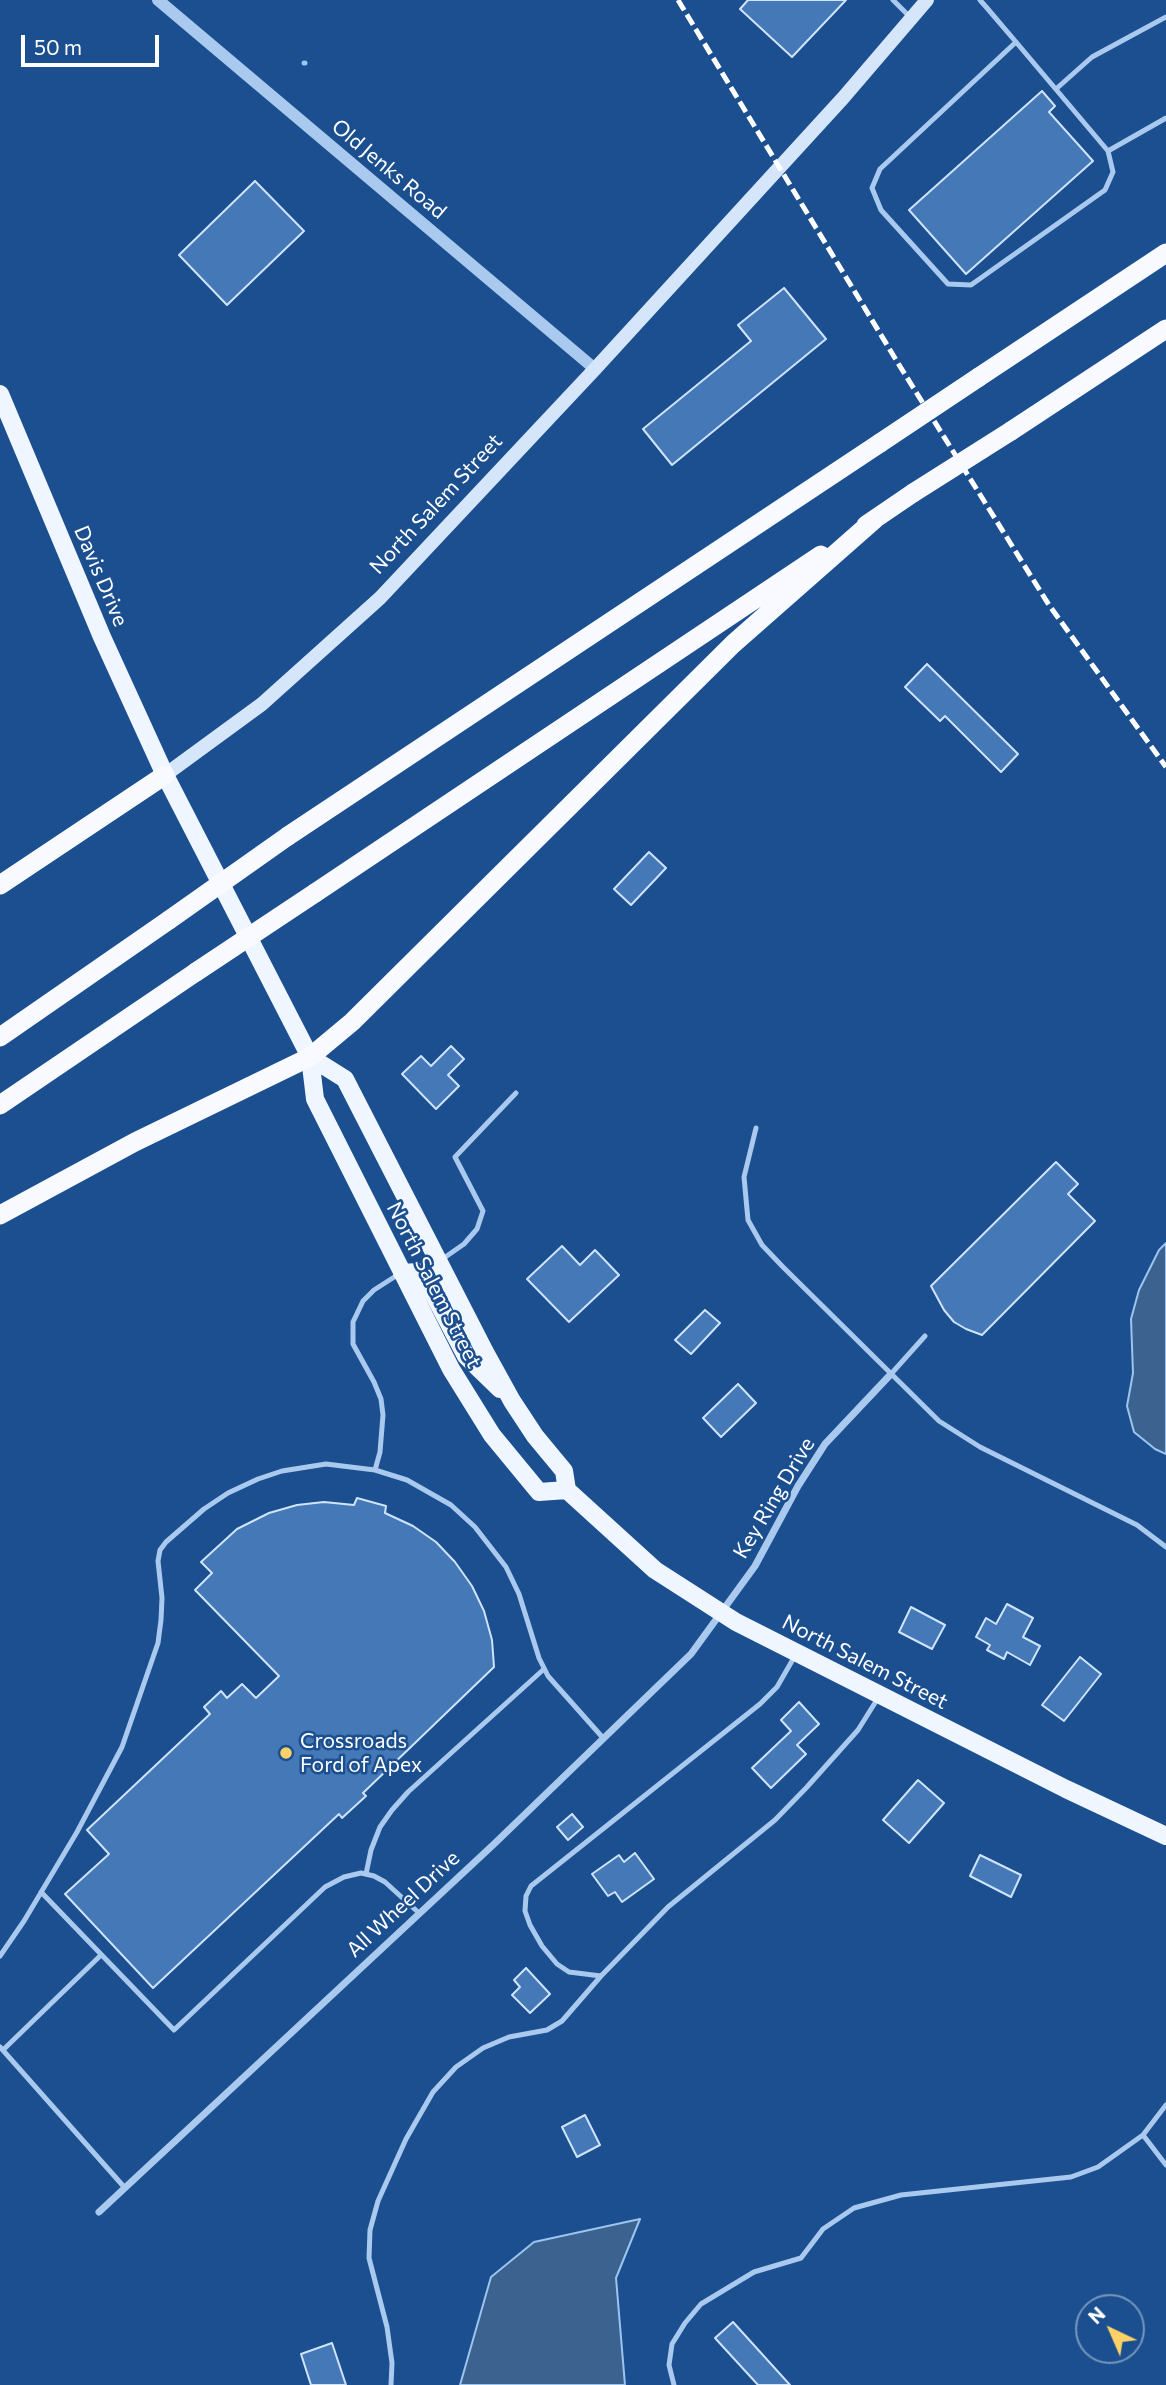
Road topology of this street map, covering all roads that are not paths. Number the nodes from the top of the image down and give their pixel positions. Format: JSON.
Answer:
{"nodes":[{"id":1,"x":158,"y":0,"type":"edge"},
{"id":2,"x":893,"y":0,"type":"edge"},
{"id":3,"x":927,"y":0,"type":"edge"},
{"id":4,"x":980,"y":0,"type":"edge"},
{"id":5,"x":1166,"y":17,"type":"edge"},
{"id":6,"x":911,"y":19,"type":"junction"},
{"id":7,"x":1016,"y":42,"type":"junction"},
{"id":8,"x":1056,"y":89,"type":"junction"},
{"id":9,"x":1166,"y":118,"type":"edge"},
{"id":10,"x":1108,"y":151,"type":"junction"},
{"id":11,"x":1166,"y":253,"type":"edge"},
{"id":12,"x":1166,"y":329,"type":"edge"},
{"id":13,"x":595,"y":369,"type":"junction"},
{"id":14,"x":0,"y":394,"type":"edge"},
{"id":15,"x":875,"y":519,"type":"junction"},
{"id":16,"x":165,"y":775,"type":"junction"},
{"id":17,"x":0,"y":885,"type":"edge"},
{"id":18,"x":0,"y":1037,"type":"edge"},
{"id":19,"x":310,"y":1057,"type":"junction"},
{"id":20,"x":516,"y":1093,"type":"dead end"},
{"id":21,"x":0,"y":1105,"type":"edge"},
{"id":22,"x":757,"y":1128,"type":"dead end"},
{"id":23,"x":0,"y":1215,"type":"edge"},
{"id":24,"x":439,"y":1261,"type":"junction"},
{"id":25,"x":402,"y":1273,"type":"junction"},
{"id":26,"x":925,"y":1336,"type":"dead end"},
{"id":27,"x":891,"y":1374,"type":"junction"},
{"id":28,"x":512,"y":1401,"type":"junction"},
{"id":29,"x":374,"y":1470,"type":"junction"},
{"id":30,"x":567,"y":1490,"type":"junction"},
{"id":31,"x":1166,"y":1547,"type":"edge"},
{"id":32,"x":722,"y":1613,"type":"junction"},
{"id":33,"x":797,"y":1653,"type":"junction"},
{"id":34,"x":544,"y":1669,"type":"junction"},
{"id":35,"x":880,"y":1695,"type":"junction"},
{"id":36,"x":604,"y":1739,"type":"junction"},
{"id":37,"x":1166,"y":1836,"type":"edge"},
{"id":38,"x":366,"y":1874,"type":"junction"},
{"id":39,"x":41,"y":1892,"type":"junction"},
{"id":40,"x":419,"y":1913,"type":"junction"},
{"id":41,"x":101,"y":1955,"type":"junction"},
{"id":42,"x":0,"y":1956,"type":"edge"},
{"id":43,"x":601,"y":1976,"type":"junction"},
{"id":44,"x":1,"y":2048,"type":"edge"},
{"id":45,"x":1166,"y":2105,"type":"edge"},
{"id":46,"x":1143,"y":2134,"type":"junction"},
{"id":47,"x":1166,"y":2165,"type":"edge"},
{"id":48,"x":125,"y":2188,"type":"junction"},
{"id":49,"x":99,"y":2212,"type":"dead end"},
{"id":50,"x":391,"y":2385,"type":"edge"},
{"id":51,"x":674,"y":2385,"type":"edge"}],
"edges":[{"from":1,"to":13,"type":"street","name":"Old Jenks Road"},
{"from":2,"to":6,"type":"lane"},
{"from":3,"to":6,"type":"main road","name":"North Salem Street"},
{"from":4,"to":7,"type":"lane"},
{"from":5,"to":8,"type":"lane"},
{"from":6,"to":13,"type":"main road","name":"North Salem Street"},
{"from":7,"to":8,"type":"lane"},
{"from":7,"to":10,"type":"lane"},
{"from":8,"to":10,"type":"lane"},
{"from":9,"to":10,"type":"lane"},
{"from":11,"to":18,"type":"highway","bridge":true},
{"from":12,"to":15,"type":"highway","bridge":true},
{"from":13,"to":16,"type":"main road","name":"North Salem Street"},
{"from":14,"to":16,"type":"main road","name":"Davis Drive"},
{"from":15,"to":19,"type":"highway"},
{"from":15,"to":21,"type":"highway","bridge":true},
{"from":16,"to":17,"type":"highway"},
{"from":16,"to":19,"type":"main road","name":"North Salem Street"},
{"from":19,"to":23,"type":"highway"},
{"from":19,"to":24,"type":"main road","name":"North Salem Street"},
{"from":19,"to":25,"type":"main road","name":"North Salem Street"},
{"from":20,"to":24,"type":"lane"},
{"from":22,"to":27,"type":"lane"},
{"from":24,"to":28,"type":"main road","name":"North Salem Street"},
{"from":25,"to":28,"type":"main road"},
{"from":25,"to":29,"type":"lane"},
{"from":25,"to":30,"type":"main road","name":"North Salem Street"},
{"from":26,"to":27,"type":"lane"},
{"from":27,"to":31,"type":"lane"},
{"from":27,"to":32,"type":"street","name":"Key Ring Drive"},
{"from":28,"to":30,"type":"main road","name":"North Salem Street"},
{"from":29,"to":34,"type":"lane"},
{"from":29,"to":39,"type":"lane"},
{"from":30,"to":32,"type":"main road","name":"North Salem Street"},
{"from":32,"to":33,"type":"main road","name":"North Salem Street"},
{"from":32,"to":36,"type":"street","name":"All Wheel Drive"},
{"from":33,"to":35,"type":"main road","name":"North Salem Street"},
{"from":33,"to":43,"type":"lane"},
{"from":34,"to":36,"type":"lane"},
{"from":34,"to":38,"type":"lane"},
{"from":35,"to":37,"type":"main road","name":"North Salem Street"},
{"from":35,"to":43,"type":"lane"},
{"from":36,"to":40,"type":"street","name":"All Wheel Drive"},
{"from":38,"to":40,"type":"lane"},
{"from":38,"to":41,"type":"lane"},
{"from":39,"to":41,"type":"lane"},
{"from":39,"to":42,"type":"lane"},
{"from":40,"to":48,"type":"street","name":"All Wheel Drive"},
{"from":41,"to":44,"type":"lane"},
{"from":43,"to":50,"type":"lane"},
{"from":44,"to":48,"type":"lane"},
{"from":45,"to":46,"type":"lane"},
{"from":46,"to":47,"type":"lane"},
{"from":46,"to":51,"type":"lane"},
{"from":48,"to":49,"type":"street","name":"All Wheel Drive"}]}
